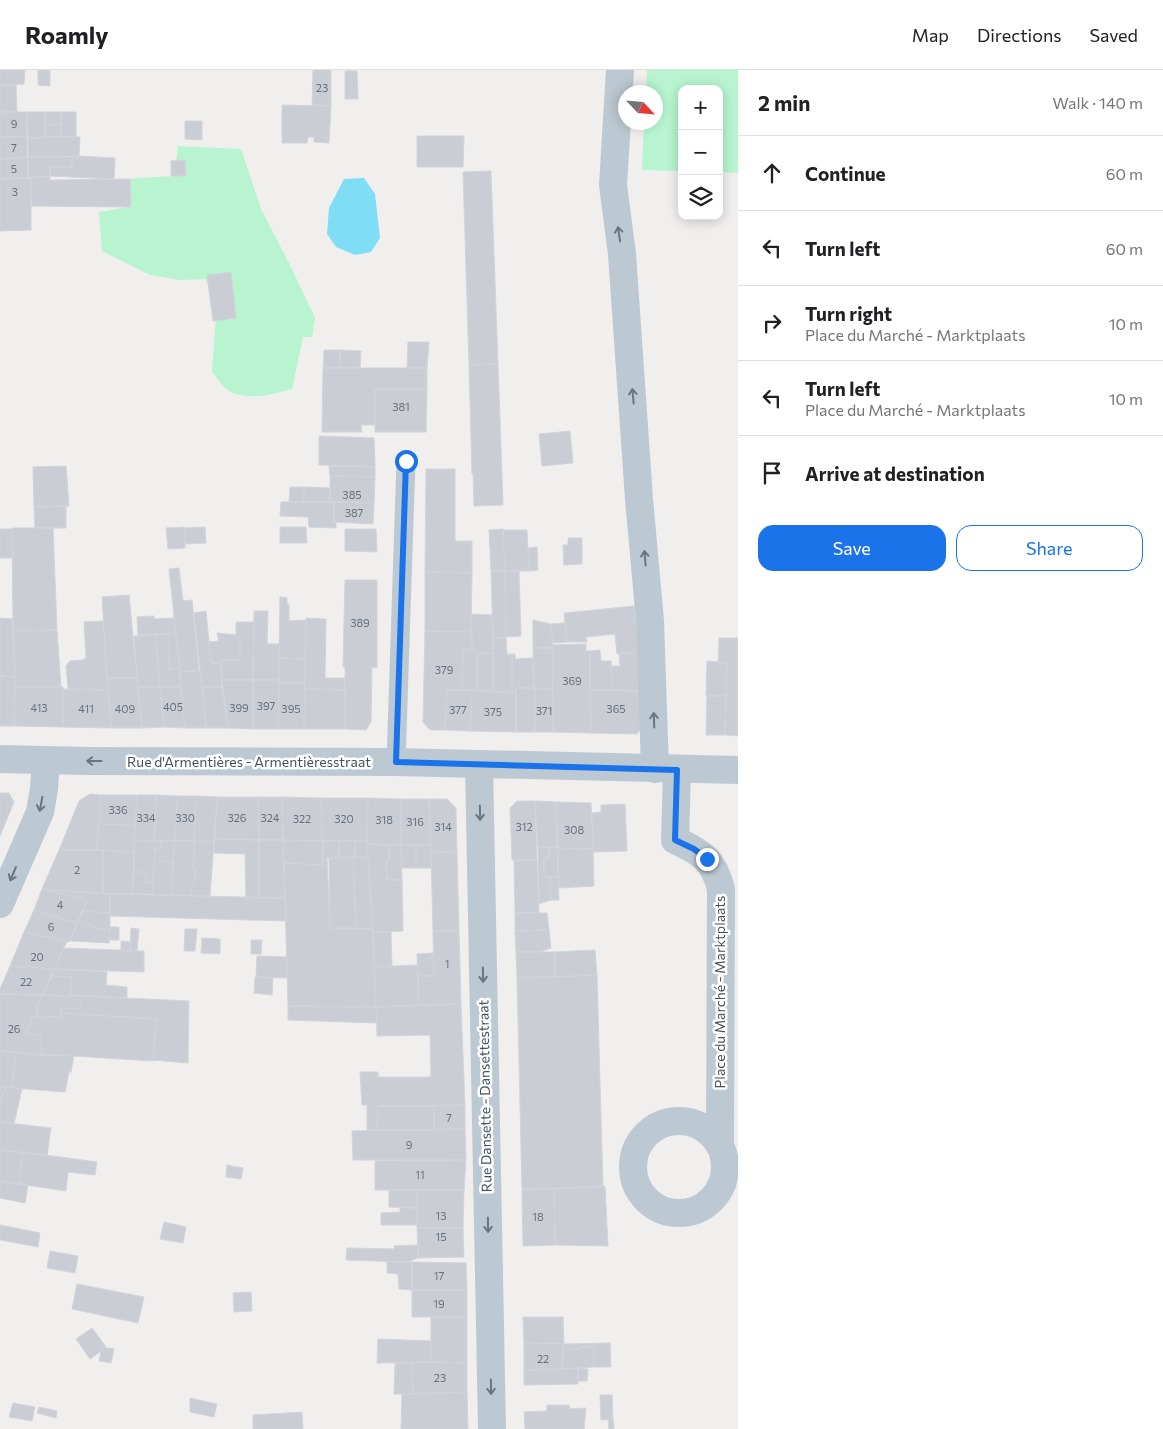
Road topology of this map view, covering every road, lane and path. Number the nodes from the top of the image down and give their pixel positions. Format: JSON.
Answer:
{"nodes":[{"id":1,"x":620,"y":70,"type":"edge"},
{"id":2,"x":406,"y":461,"type":"dead end"},
{"id":3,"x":0,"y":760,"type":"edge"},
{"id":4,"x":46,"y":761,"type":"junction"},
{"id":5,"x":396,"y":762,"type":"junction"},
{"id":6,"x":479,"y":764,"type":"junction"},
{"id":7,"x":666,"y":769,"type":"junction"},
{"id":8,"x":738,"y":770,"type":"edge"},
{"id":9,"x":0,"y":904,"type":"edge"},
{"id":10,"x":720,"y":1145,"type":"dead end"},
{"id":11,"x":492,"y":1429,"type":"edge"}],
"edges":[{"from":7,"to":1,"type":"street","name":"Place du Marché - Marktplaats","one_way":true},
{"from":2,"to":5,"type":"lane"},
{"from":3,"to":4,"type":"street","name":"Rue d'Armentières - Armentièresstraat"},
{"from":5,"to":4,"type":"street","name":"Rue d'Armentières - Armentièresstraat","one_way":true},
{"from":4,"to":9,"type":"street","one_way":true},
{"from":5,"to":6,"type":"street","name":"Rue d'Armentières - Armentièresstraat"},
{"from":6,"to":7,"type":"street","name":"Rue d'Armentières - Armentièresstraat"},
{"from":6,"to":11,"type":"street","name":"Rue Dansette - Dansettestraat","one_way":true},
{"from":7,"to":8,"type":"street","name":"Rue d'Armentières - Armentièresstraat"},
{"from":7,"to":10,"type":"street","name":"Place du Marché - Marktplaats"}]}
